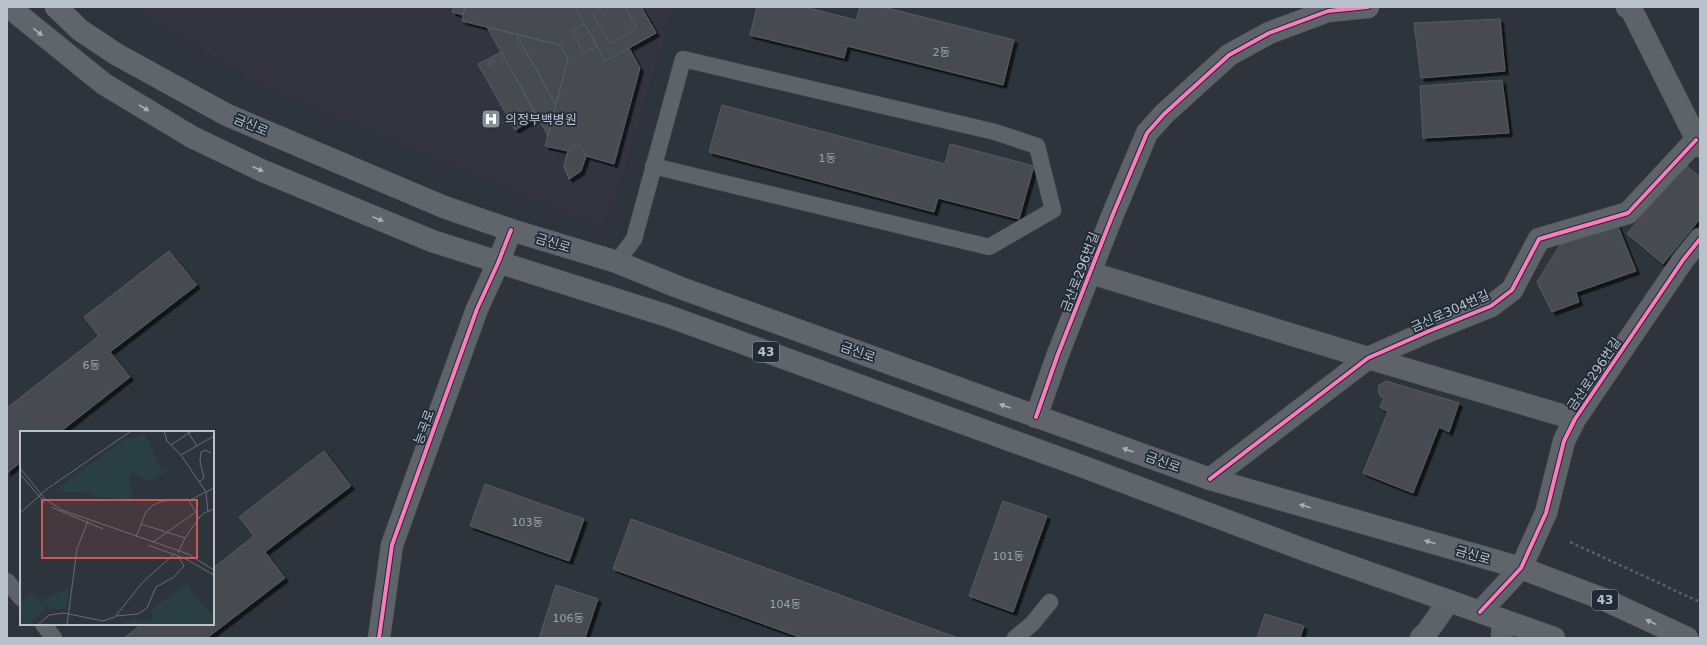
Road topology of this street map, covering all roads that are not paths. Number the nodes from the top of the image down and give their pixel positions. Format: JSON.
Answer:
{"nodes":[{"id":1,"x":9,"y":7,"type":"edge"},
{"id":2,"x":56,"y":7,"type":"edge"},
{"id":3,"x":1368,"y":7,"type":"edge"},
{"id":4,"x":1631,"y":8,"type":"edge"},
{"id":5,"x":1698,"y":143,"type":"edge"},
{"id":6,"x":653,"y":166,"type":"junction"},
{"id":7,"x":511,"y":230,"type":"junction"},
{"id":8,"x":1700,"y":239,"type":"edge"},
{"id":9,"x":617,"y":262,"type":"junction"},
{"id":10,"x":498,"y":263,"type":"junction"},
{"id":11,"x":1091,"y":273,"type":"junction"},
{"id":12,"x":1368,"y":358,"type":"junction"},
{"id":13,"x":1036,"y":417,"type":"junction"},
{"id":14,"x":1575,"y":419,"type":"junction"},
{"id":15,"x":1210,"y":479,"type":"junction"},
{"id":16,"x":1521,"y":568,"type":"junction"},
{"id":17,"x":7,"y":581,"type":"edge"},
{"id":18,"x":20,"y":597,"type":"edge"},
{"id":19,"x":1449,"y":601,"type":"junction"},
{"id":20,"x":1050,"y":602,"type":"dead end"},
{"id":21,"x":1480,"y":612,"type":"junction"},
{"id":22,"x":44,"y":625,"type":"edge"},
{"id":23,"x":1502,"y":629,"type":"edge"},
{"id":24,"x":54,"y":638,"type":"edge"},
{"id":25,"x":379,"y":638,"type":"edge"},
{"id":26,"x":1015,"y":638,"type":"edge"},
{"id":27,"x":1421,"y":638,"type":"edge"},
{"id":28,"x":1554,"y":638,"type":"edge"},
{"id":29,"x":1687,"y":638,"type":"edge"}],
"edges":[{"from":1,"to":10,"type":"main road","number":"43","one_way":true},
{"from":2,"to":7,"type":"main road","name":"금신로","number":"43"},
{"from":3,"to":11,"type":"street","name":"금산로296번길"},
{"from":4,"to":5,"type":"street"},
{"from":5,"to":12,"type":"street","name":"금신로304번길"},
{"from":6,"to":6,"type":"lane"},
{"from":6,"to":9,"type":"lane"},
{"from":7,"to":9,"type":"main road","name":"금신로","number":"43"},
{"from":7,"to":10,"type":"street","name":"능곡로"},
{"from":8,"to":14,"type":"street","name":"금산로296번길"},
{"from":13,"to":9,"type":"main road","name":"금신로","number":"43","one_way":true},
{"from":10,"to":19,"type":"main road","number":"43"},
{"from":10,"to":25,"type":"street","name":"능곡로"},
{"from":11,"to":12,"type":"street"},
{"from":11,"to":13,"type":"street","name":"금산로296번길"},
{"from":12,"to":14,"type":"street"},
{"from":12,"to":15,"type":"street","name":"금신로304번길"},
{"from":15,"to":13,"type":"main road","name":"금신로","number":"43","one_way":true},
{"from":14,"to":16,"type":"street","name":"금산로296번길"},
{"from":16,"to":15,"type":"main road","name":"금신로","number":"43","one_way":true},
{"from":16,"to":21,"type":"street","name":"금산로296번길"},
{"from":29,"to":16,"type":"main road","name":"금신로","number":"43","one_way":true},
{"from":17,"to":18,"type":"lane"},
{"from":19,"to":21,"type":"main road","number":"43"},
{"from":19,"to":27,"type":"street"},
{"from":20,"to":26,"type":"lane"},
{"from":21,"to":23,"type":"main road","number":"43"},
{"from":22,"to":24,"type":"lane"},
{"from":23,"to":28,"type":"main road","number":"43"}]}
